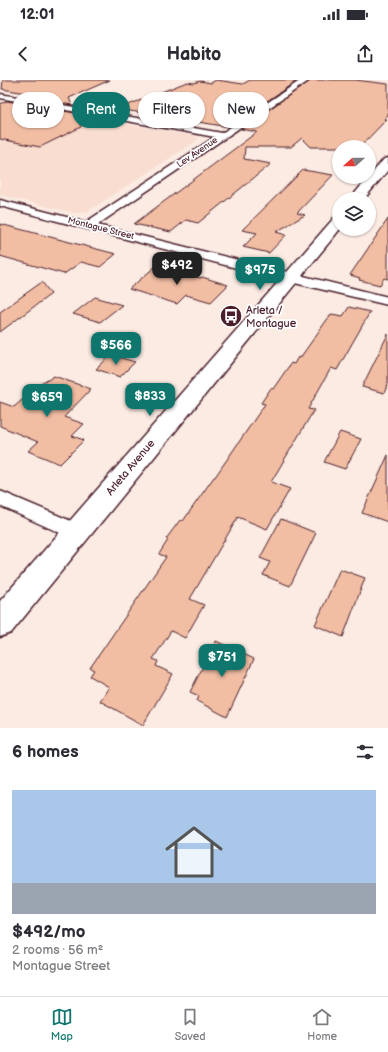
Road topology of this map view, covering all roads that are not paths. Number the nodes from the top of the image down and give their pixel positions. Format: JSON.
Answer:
{"nodes":[{"id":1,"x":306,"y":80,"type":"edge"},
{"id":2,"x":0,"y":96,"type":"edge"},
{"id":3,"x":221,"y":135,"type":"junction"},
{"id":4,"x":388,"y":162,"type":"edge"},
{"id":5,"x":363,"y":192,"type":"edge"},
{"id":6,"x":0,"y":203,"type":"edge"},
{"id":7,"x":90,"y":225,"type":"junction"},
{"id":8,"x":332,"y":229,"type":"edge"},
{"id":9,"x":291,"y":278,"type":"junction"},
{"id":10,"x":388,"y":301,"type":"edge"},
{"id":11,"x":0,"y":498,"type":"edge"},
{"id":12,"x":76,"y":532,"type":"junction"},
{"id":13,"x":0,"y":623,"type":"edge"}],
"edges":[{"from":1,"to":3,"type":"street","name":"Lev Avenue"},
{"from":2,"to":3,"type":"street"},
{"from":3,"to":7,"type":"street","name":"Lev Avenue"},
{"from":4,"to":5,"type":"main road"},
{"from":6,"to":7,"type":"street","name":"Montague Street"},
{"from":7,"to":9,"type":"street","name":"Montague Street"},
{"from":8,"to":9,"type":"main road","name":"Arleta Avenue"},
{"from":9,"to":10,"type":"street","name":"Montague Street"},
{"from":9,"to":12,"type":"main road","name":"Arleta Avenue"},
{"from":11,"to":12,"type":"street"},
{"from":12,"to":13,"type":"main road","name":"Arleta Avenue"}]}
